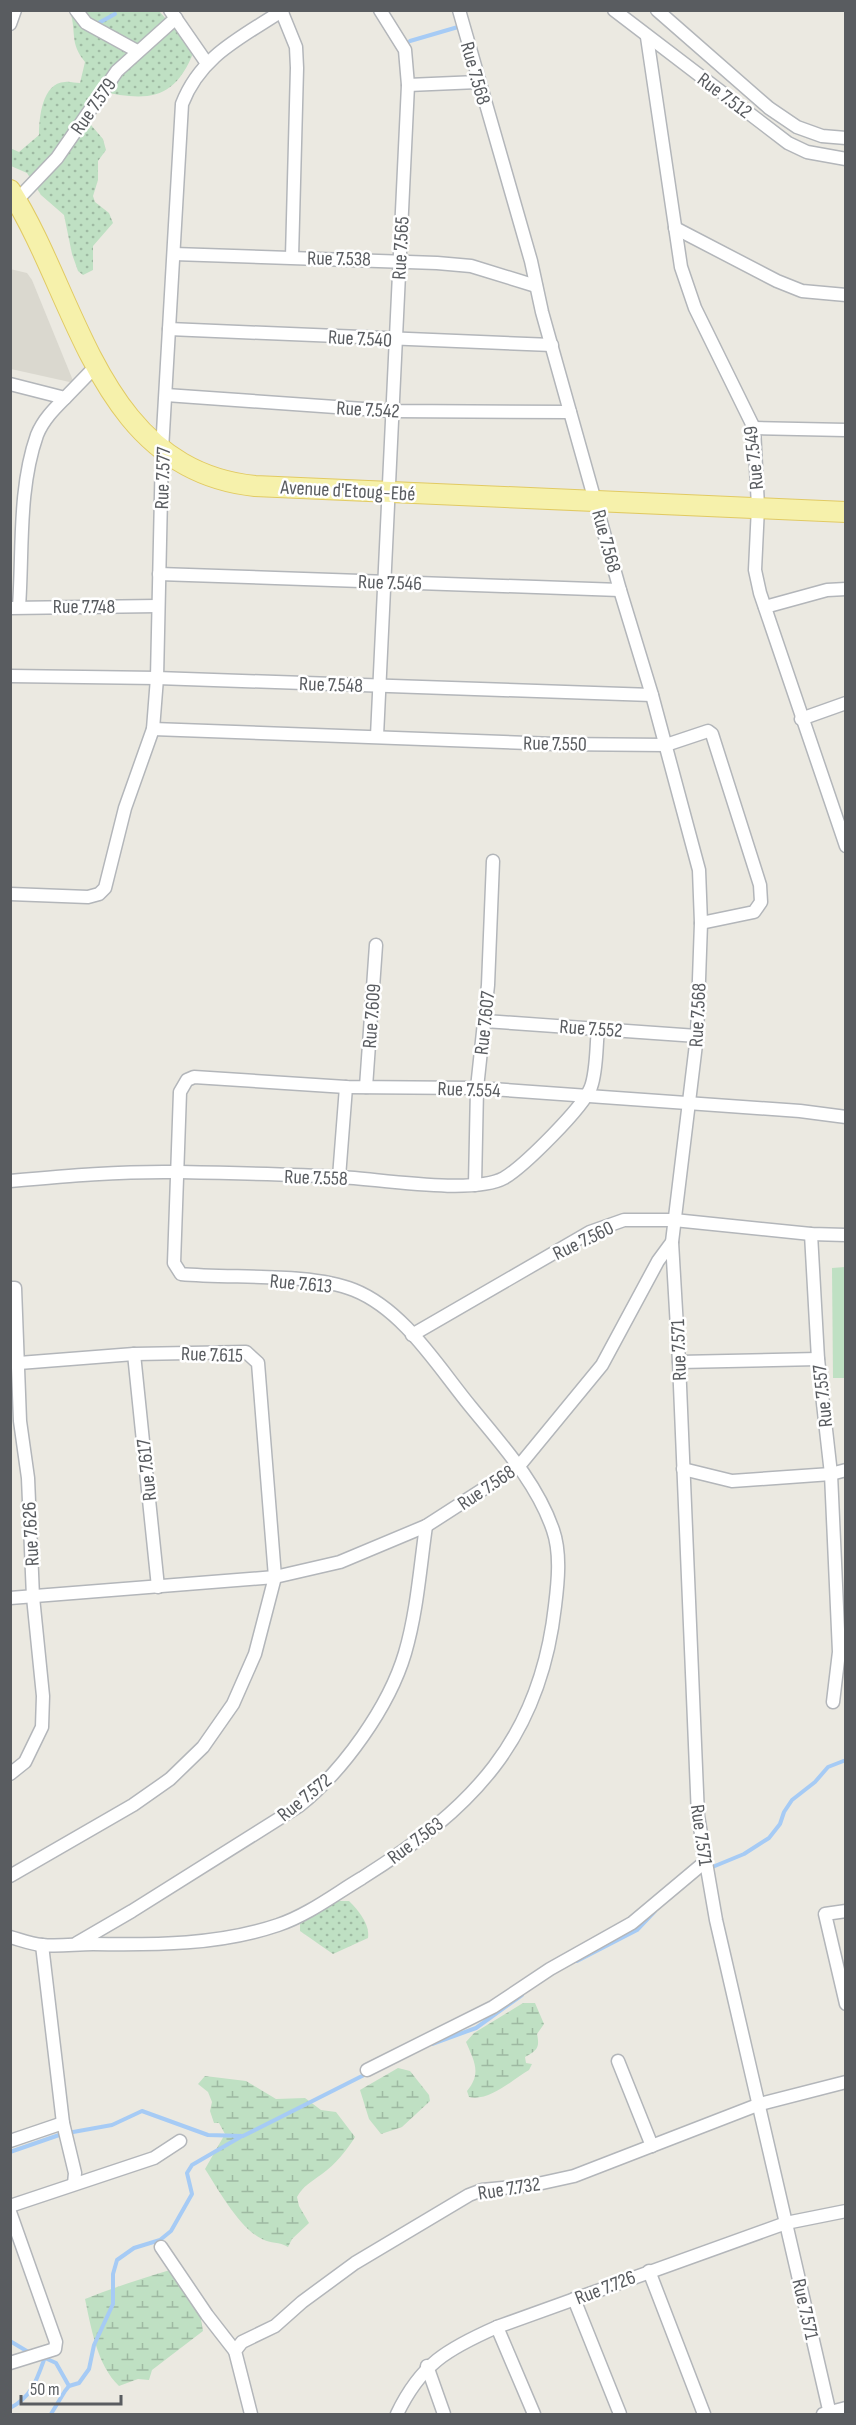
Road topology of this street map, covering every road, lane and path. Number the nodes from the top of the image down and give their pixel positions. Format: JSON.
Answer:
{"nodes":[{"id":1,"x":15,"y":10,"type":"edge"},
{"id":2,"x":76,"y":10,"type":"edge"},
{"id":3,"x":381,"y":10,"type":"edge"},
{"id":4,"x":459,"y":10,"type":"edge"},
{"id":5,"x":614,"y":10,"type":"edge"},
{"id":6,"x":657,"y":10,"type":"edge"},
{"id":7,"x":282,"y":11,"type":"edge"},
{"id":8,"x":173,"y":14,"type":"edge"},
{"id":9,"x":10,"y":24,"type":"edge"},
{"id":10,"x":647,"y":37,"type":"junction"},
{"id":11,"x":137,"y":51,"type":"junction"},
{"id":12,"x":206,"y":62,"type":"junction"},
{"id":13,"x":478,"y":82,"type":"junction"},
{"id":14,"x":408,"y":85,"type":"junction"},
{"id":15,"x":846,"y":138,"type":"edge"},
{"id":16,"x":846,"y":159,"type":"edge"},
{"id":17,"x":14,"y":195,"type":"edge"},
{"id":18,"x":675,"y":228,"type":"junction"},
{"id":19,"x":174,"y":254,"type":"junction"},
{"id":20,"x":292,"y":257,"type":"junction"},
{"id":21,"x":399,"y":260,"type":"junction"},
{"id":22,"x":536,"y":286,"type":"junction"},
{"id":23,"x":846,"y":295,"type":"edge"},
{"id":24,"x":169,"y":329,"type":"junction"},
{"id":25,"x":395,"y":339,"type":"junction"},
{"id":26,"x":552,"y":345,"type":"junction"},
{"id":27,"x":95,"y":367,"type":"junction"},
{"id":28,"x":10,"y":384,"type":"edge"},
{"id":29,"x":166,"y":395,"type":"junction"},
{"id":30,"x":65,"y":398,"type":"junction"},
{"id":31,"x":392,"y":411,"type":"junction"},
{"id":32,"x":570,"y":412,"type":"junction"},
{"id":33,"x":754,"y":428,"type":"junction"},
{"id":34,"x":846,"y":430,"type":"edge"},
{"id":35,"x":162,"y":450,"type":"junction"},
{"id":36,"x":390,"y":493,"type":"junction"},
{"id":37,"x":596,"y":499,"type":"junction"},
{"id":38,"x":758,"y":507,"type":"junction"},
{"id":39,"x":846,"y":512,"type":"edge"},
{"id":40,"x":159,"y":574,"type":"junction"},
{"id":41,"x":384,"y":582,"type":"junction"},
{"id":42,"x":846,"y":589,"type":"edge"},
{"id":43,"x":620,"y":590,"type":"junction"},
{"id":44,"x":158,"y":606,"type":"junction"},
{"id":45,"x":15,"y":607,"type":"edge"},
{"id":46,"x":765,"y":607,"type":"junction"},
{"id":47,"x":10,"y":676,"type":"edge"},
{"id":48,"x":157,"y":678,"type":"junction"},
{"id":49,"x":380,"y":686,"type":"junction"},
{"id":50,"x":652,"y":695,"type":"junction"},
{"id":51,"x":846,"y":703,"type":"edge"},
{"id":52,"x":801,"y":719,"type":"junction"},
{"id":53,"x":153,"y":729,"type":"junction"},
{"id":54,"x":377,"y":736,"type":"junction"},
{"id":55,"x":666,"y":745,"type":"junction"},
{"id":56,"x":846,"y":846,"type":"edge"},
{"id":57,"x":493,"y":861,"type":"dead end"},
{"id":58,"x":10,"y":894,"type":"edge"},
{"id":59,"x":701,"y":923,"type":"junction"},
{"id":60,"x":376,"y":945,"type":"dead end"},
{"id":61,"x":485,"y":1022,"type":"junction"},
{"id":62,"x":598,"y":1029,"type":"junction"},
{"id":63,"x":697,"y":1036,"type":"junction"},
{"id":64,"x":346,"y":1087,"type":"junction"},
{"id":65,"x":366,"y":1087,"type":"junction"},
{"id":66,"x":477,"y":1088,"type":"junction"},
{"id":67,"x":586,"y":1096,"type":"junction"},
{"id":68,"x":691,"y":1102,"type":"junction"},
{"id":69,"x":846,"y":1117,"type":"edge"},
{"id":70,"x":177,"y":1172,"type":"junction"},
{"id":71,"x":339,"y":1177,"type":"junction"},
{"id":72,"x":10,"y":1181,"type":"edge"},
{"id":73,"x":475,"y":1185,"type":"junction"},
{"id":74,"x":674,"y":1220,"type":"junction"},
{"id":75,"x":812,"y":1234,"type":"junction"},
{"id":76,"x":846,"y":1235,"type":"edge"},
{"id":77,"x":672,"y":1242,"type":"junction"},
{"id":78,"x":10,"y":1288,"type":"edge"},
{"id":79,"x":412,"y":1335,"type":"junction"},
{"id":80,"x":134,"y":1354,"type":"junction"},
{"id":81,"x":818,"y":1359,"type":"junction"},
{"id":82,"x":679,"y":1362,"type":"junction"},
{"id":83,"x":19,"y":1363,"type":"junction"},
{"id":84,"x":15,"y":1422,"type":"edge"},
{"id":85,"x":519,"y":1466,"type":"junction"},
{"id":86,"x":683,"y":1469,"type":"junction"},
{"id":87,"x":846,"y":1470,"type":"edge"},
{"id":88,"x":831,"y":1474,"type":"junction"},
{"id":89,"x":426,"y":1526,"type":"junction"},
{"id":90,"x":275,"y":1577,"type":"junction"},
{"id":91,"x":840,"y":1585,"type":"edge"},
{"id":92,"x":158,"y":1587,"type":"junction"},
{"id":93,"x":33,"y":1597,"type":"junction"},
{"id":94,"x":10,"y":1598,"type":"edge"},
{"id":95,"x":832,"y":1702,"type":"dead end"},
{"id":96,"x":10,"y":1774,"type":"edge"},
{"id":97,"x":706,"y":1861,"type":"junction"},
{"id":98,"x":10,"y":1876,"type":"edge"},
{"id":99,"x":846,"y":1911,"type":"edge"},
{"id":100,"x":10,"y":1937,"type":"edge"},
{"id":101,"x":75,"y":1944,"type":"junction"},
{"id":102,"x":42,"y":1945,"type":"junction"},
{"id":103,"x":846,"y":2004,"type":"edge"},
{"id":104,"x":618,"y":2061,"type":"dead end"},
{"id":105,"x":366,"y":2070,"type":"dead end"},
{"id":106,"x":846,"y":2082,"type":"edge"},
{"id":107,"x":760,"y":2104,"type":"junction"},
{"id":108,"x":65,"y":2132,"type":"junction"},
{"id":109,"x":10,"y":2141,"type":"edge"},
{"id":110,"x":180,"y":2141,"type":"dead end"},
{"id":111,"x":652,"y":2145,"type":"junction"},
{"id":112,"x":74,"y":2184,"type":"junction"},
{"id":113,"x":10,"y":2206,"type":"edge"},
{"id":114,"x":846,"y":2211,"type":"edge"},
{"id":115,"x":10,"y":2212,"type":"edge"},
{"id":116,"x":786,"y":2223,"type":"junction"},
{"id":117,"x":161,"y":2247,"type":"dead end"},
{"id":118,"x":649,"y":2271,"type":"junction"},
{"id":119,"x":574,"y":2299,"type":"junction"},
{"id":120,"x":497,"y":2327,"type":"junction"},
{"id":121,"x":235,"y":2351,"type":"junction"},
{"id":122,"x":10,"y":2363,"type":"edge"},
{"id":123,"x":427,"y":2366,"type":"junction"},
{"id":124,"x":846,"y":2408,"type":"edge"},
{"id":125,"x":828,"y":2414,"type":"edge"},
{"id":126,"x":251,"y":2415,"type":"edge"},
{"id":127,"x":397,"y":2415,"type":"edge"},
{"id":128,"x":444,"y":2415,"type":"edge"},
{"id":129,"x":534,"y":2415,"type":"edge"},
{"id":130,"x":620,"y":2415,"type":"edge"},
{"id":131,"x":704,"y":2415,"type":"edge"}],
"edges":[{"from":1,"to":9,"type":"street"},
{"from":2,"to":11,"type":"street"},
{"from":3,"to":14,"type":"street","name":"Rue 7.565"},
{"from":4,"to":13,"type":"street","name":"Rue 7.568"},
{"from":5,"to":10,"type":"street","name":"Rue 7.512"},
{"from":6,"to":15,"type":"street","name":"Rue 7.512"},
{"from":7,"to":12,"type":"street","name":"Rue 7.577"},
{"from":7,"to":20,"type":"street"},
{"from":8,"to":11,"type":"street","name":"Rue 7.579"},
{"from":8,"to":12,"type":"street"},
{"from":10,"to":16,"type":"street","name":"Rue 7.512"},
{"from":10,"to":18,"type":"street","name":"Rue 7.549"},
{"from":11,"to":17,"type":"street","name":"Rue 7.579"},
{"from":12,"to":19,"type":"street","name":"Rue 7.577"},
{"from":13,"to":14,"type":"street"},
{"from":13,"to":22,"type":"street","name":"Rue 7.568"},
{"from":14,"to":21,"type":"street","name":"Rue 7.565"},
{"from":17,"to":27,"type":"main road","name":"Avenue d'Etoug-Ebé"},
{"from":18,"to":23,"type":"street"},
{"from":18,"to":33,"type":"street","name":"Rue 7.549"},
{"from":19,"to":20,"type":"street","name":"Rue 7.538"},
{"from":19,"to":24,"type":"street","name":"Rue 7.577"},
{"from":20,"to":21,"type":"street","name":"Rue 7.538"},
{"from":21,"to":22,"type":"street","name":"Rue 7.538"},
{"from":21,"to":25,"type":"street","name":"Rue 7.565"},
{"from":22,"to":26,"type":"street","name":"Rue 7.568"},
{"from":24,"to":25,"type":"street","name":"Rue 7.540"},
{"from":24,"to":29,"type":"street","name":"Rue 7.577"},
{"from":25,"to":26,"type":"street","name":"Rue 7.540"},
{"from":25,"to":31,"type":"street","name":"Rue 7.565"},
{"from":26,"to":32,"type":"street","name":"Rue 7.568"},
{"from":27,"to":30,"type":"street"},
{"from":27,"to":35,"type":"main road","name":"Avenue d'Etoug-Ebé"},
{"from":28,"to":30,"type":"street"},
{"from":29,"to":31,"type":"street","name":"Rue 7.542"},
{"from":29,"to":35,"type":"street","name":"Rue 7.577"},
{"from":30,"to":45,"type":"street"},
{"from":31,"to":32,"type":"street","name":"Rue 7.542"},
{"from":31,"to":36,"type":"street","name":"Rue 7.565"},
{"from":32,"to":37,"type":"street","name":"Rue 7.568"},
{"from":33,"to":34,"type":"street"},
{"from":33,"to":38,"type":"street","name":"Rue 7.549"},
{"from":35,"to":36,"type":"main road","name":"Avenue d'Etoug-Ebé"},
{"from":35,"to":40,"type":"street","name":"Rue 7.577"},
{"from":36,"to":37,"type":"main road","name":"Avenue d'Etoug-Ebé"},
{"from":36,"to":41,"type":"street","name":"Rue 7.565"},
{"from":37,"to":38,"type":"main road","name":"Avenue d'Etoug-Ebé"},
{"from":37,"to":43,"type":"street","name":"Rue 7.568"},
{"from":38,"to":39,"type":"main road","name":"Avenue d'Etoug-Ebé"},
{"from":38,"to":46,"type":"street","name":"Rue 7.549"},
{"from":40,"to":41,"type":"street","name":"Rue 7.546"},
{"from":40,"to":44,"type":"street","name":"Rue 7.577"},
{"from":41,"to":43,"type":"street","name":"Rue 7.546"},
{"from":41,"to":49,"type":"street","name":"Rue 7.565"},
{"from":42,"to":46,"type":"street"},
{"from":43,"to":50,"type":"street","name":"Rue 7.568"},
{"from":44,"to":45,"type":"street","name":"Rue 7.748"},
{"from":44,"to":48,"type":"street","name":"Rue 7.577"},
{"from":46,"to":52,"type":"street","name":"Rue 7.549"},
{"from":47,"to":48,"type":"street","name":"Rue 7.548"},
{"from":48,"to":49,"type":"street","name":"Rue 7.548"},
{"from":48,"to":53,"type":"street","name":"Rue 7.577"},
{"from":49,"to":50,"type":"street","name":"Rue 7.548"},
{"from":49,"to":54,"type":"street","name":"Rue 7.565"},
{"from":50,"to":55,"type":"street","name":"Rue 7.568"},
{"from":51,"to":52,"type":"street"},
{"from":52,"to":56,"type":"street","name":"Rue 7.549"},
{"from":53,"to":54,"type":"street","name":"Rue 7.550"},
{"from":53,"to":58,"type":"street","name":"Rue 7.577"},
{"from":54,"to":55,"type":"street","name":"Rue 7.550"},
{"from":55,"to":59,"type":"street","name":"Rue 7.568"},
{"from":55,"to":59,"type":"street","name":"Rue 7.550"},
{"from":57,"to":61,"type":"street","name":"Rue 7.607"},
{"from":59,"to":63,"type":"street","name":"Rue 7.568"},
{"from":60,"to":65,"type":"street","name":"Rue 7.609"},
{"from":61,"to":62,"type":"street","name":"Rue 7.552"},
{"from":61,"to":66,"type":"street","name":"Rue 7.607"},
{"from":62,"to":63,"type":"street","name":"Rue 7.552"},
{"from":62,"to":67,"type":"street"},
{"from":63,"to":68,"type":"street","name":"Rue 7.568"},
{"from":64,"to":65,"type":"street","name":"Rue 7.554"},
{"from":64,"to":70,"type":"street","name":"Rue 7.554"},
{"from":64,"to":71,"type":"street"},
{"from":65,"to":66,"type":"street","name":"Rue 7.554"},
{"from":66,"to":67,"type":"street","name":"Rue 7.554"},
{"from":66,"to":73,"type":"street","name":"Rue 7.607"},
{"from":67,"to":68,"type":"street","name":"Rue 7.554"},
{"from":67,"to":73,"type":"street","name":"Rue 7.558"},
{"from":68,"to":69,"type":"street","name":"Rue 7.554"},
{"from":68,"to":74,"type":"street","name":"Rue 7.568"},
{"from":70,"to":71,"type":"street","name":"Rue 7.558"},
{"from":70,"to":72,"type":"street","name":"Rue 7.558"},
{"from":70,"to":79,"type":"street","name":"Rue 7.613"},
{"from":71,"to":73,"type":"street","name":"Rue 7.558"},
{"from":74,"to":75,"type":"street","name":"Rue 7.560"},
{"from":74,"to":77,"type":"street","name":"Rue 7.568"},
{"from":74,"to":79,"type":"street","name":"Rue 7.560"},
{"from":75,"to":76,"type":"street","name":"Rue 7.560"},
{"from":75,"to":81,"type":"street","name":"Rue 7.557"},
{"from":77,"to":82,"type":"street","name":"Rue 7.571"},
{"from":77,"to":85,"type":"street","name":"Rue 7.568"},
{"from":78,"to":83,"type":"street","name":"Rue 7.626"},
{"from":79,"to":85,"type":"street","name":"Rue 7.613"},
{"from":80,"to":83,"type":"street","name":"Rue 7.615"},
{"from":80,"to":90,"type":"street","name":"Rue 7.615"},
{"from":80,"to":92,"type":"street","name":"Rue 7.617"},
{"from":81,"to":82,"type":"street"},
{"from":81,"to":88,"type":"street","name":"Rue 7.557"},
{"from":82,"to":86,"type":"street","name":"Rue 7.571"},
{"from":83,"to":84,"type":"street","name":"Rue 7.626"},
{"from":84,"to":93,"type":"street","name":"Rue 7.626"},
{"from":85,"to":89,"type":"street","name":"Rue 7.568"},
{"from":85,"to":101,"type":"street","name":"Rue 7.563"},
{"from":86,"to":88,"type":"street"},
{"from":86,"to":97,"type":"street","name":"Rue 7.571"},
{"from":87,"to":88,"type":"street"},
{"from":88,"to":91,"type":"street","name":"Rue 7.557"},
{"from":89,"to":90,"type":"street","name":"Rue 7.568"},
{"from":89,"to":101,"type":"street","name":"Rue 7.572"},
{"from":90,"to":92,"type":"street","name":"Rue 7.568"},
{"from":90,"to":98,"type":"street"},
{"from":91,"to":95,"type":"street","name":"Rue 7.557"},
{"from":92,"to":93,"type":"street","name":"Rue 7.568"},
{"from":93,"to":94,"type":"street","name":"Rue 7.568"},
{"from":93,"to":96,"type":"street","name":"Rue 7.626"},
{"from":97,"to":105,"type":"street"},
{"from":97,"to":107,"type":"street","name":"Rue 7.571"},
{"from":99,"to":103,"type":"street"},
{"from":100,"to":102,"type":"street","name":"Rue 7.563"},
{"from":101,"to":102,"type":"street","name":"Rue 7.563"},
{"from":102,"to":108,"type":"street"},
{"from":104,"to":111,"type":"street"},
{"from":106,"to":107,"type":"street","name":"Rue 7.732"},
{"from":107,"to":111,"type":"street","name":"Rue 7.732"},
{"from":107,"to":116,"type":"street","name":"Rue 7.571"},
{"from":108,"to":109,"type":"street"},
{"from":108,"to":112,"type":"street"},
{"from":110,"to":112,"type":"street"},
{"from":111,"to":121,"type":"street","name":"Rue 7.732"},
{"from":112,"to":113,"type":"street"},
{"from":114,"to":116,"type":"street","name":"Rue 7.726"},
{"from":115,"to":122,"type":"street"},
{"from":116,"to":118,"type":"street","name":"Rue 7.726"},
{"from":116,"to":125,"type":"street","name":"Rue 7.571"},
{"from":117,"to":121,"type":"street"},
{"from":118,"to":119,"type":"street","name":"Rue 7.726"},
{"from":118,"to":131,"type":"street"},
{"from":119,"to":120,"type":"street","name":"Rue 7.726"},
{"from":119,"to":130,"type":"street"},
{"from":120,"to":123,"type":"street","name":"Rue 7.726"},
{"from":120,"to":129,"type":"street"},
{"from":121,"to":126,"type":"street"},
{"from":123,"to":127,"type":"street","name":"Rue 7.726"},
{"from":123,"to":128,"type":"street"},
{"from":124,"to":125,"type":"street"}]}
